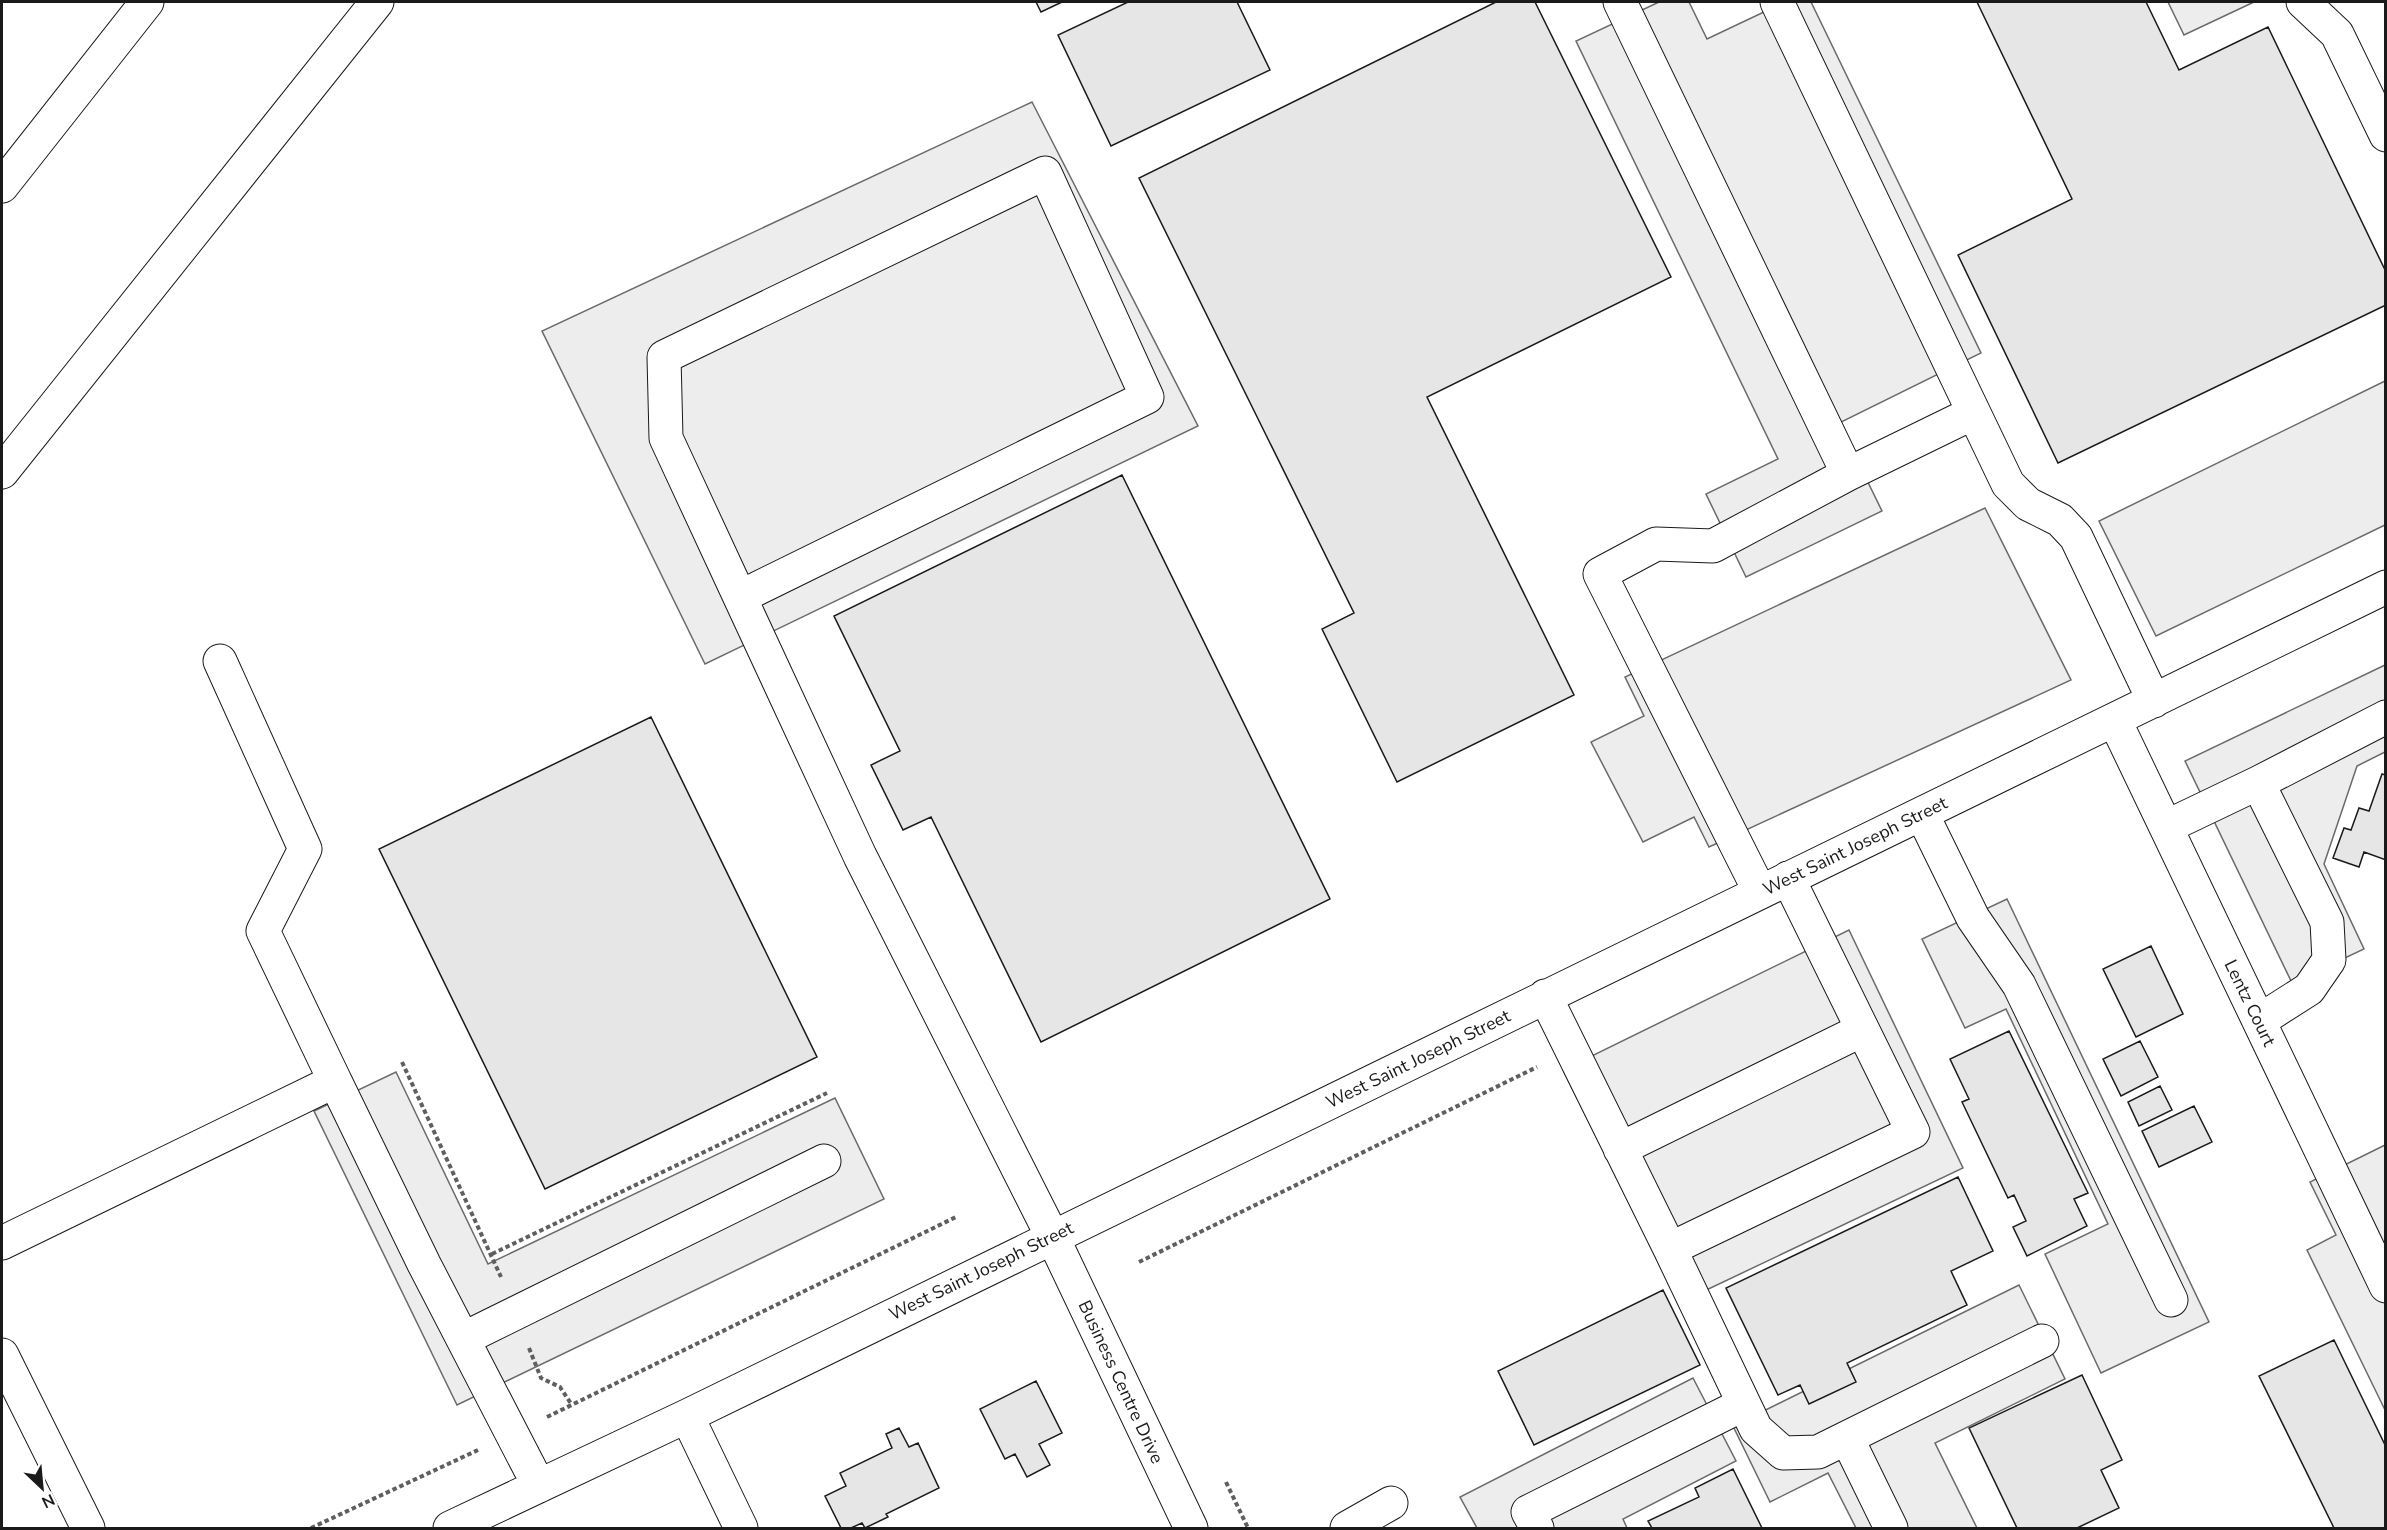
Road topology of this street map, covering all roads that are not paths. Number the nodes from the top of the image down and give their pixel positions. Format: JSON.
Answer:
{"nodes":[{"id":1,"x":147,"y":2,"type":"edge"},
{"id":2,"x":376,"y":2,"type":"edge"},
{"id":3,"x":1620,"y":2,"type":"edge"},
{"id":4,"x":1776,"y":2,"type":"edge"},
{"id":5,"x":2303,"y":2,"type":"edge"},
{"id":6,"x":2385,"y":135,"type":"edge"},
{"id":7,"x":2,"y":186,"type":"edge"},
{"id":8,"x":1973,"y":413,"type":"junction"},
{"id":9,"x":2,"y":472,"type":"edge"},
{"id":10,"x":1848,"y":474,"type":"junction"},
{"id":11,"x":2385,"y":587,"type":"edge"},
{"id":12,"x":740,"y":597,"type":"junction"},
{"id":13,"x":220,"y":662,"type":"dead end"},
{"id":14,"x":2154,"y":701,"type":"junction"},
{"id":15,"x":2385,"y":717,"type":"edge"},
{"id":16,"x":2115,"y":720,"type":"junction"},
{"id":17,"x":2258,"y":783,"type":"junction"},
{"id":18,"x":1922,"y":814,"type":"junction"},
{"id":19,"x":2166,"y":827,"type":"junction"},
{"id":20,"x":1774,"y":885,"type":"junction"},
{"id":21,"x":1545,"y":996,"type":"junction"},
{"id":22,"x":2259,"y":1022,"type":"junction"},
{"id":23,"x":1862,"y":1030,"type":"junction"},
{"id":24,"x":335,"y":1081,"type":"junction"},
{"id":25,"x":1620,"y":1149,"type":"junction"},
{"id":26,"x":824,"y":1161,"type":"dead end"},
{"id":27,"x":1052,"y":1236,"type":"junction"},
{"id":28,"x":2,"y":1243,"type":"edge"},
{"id":29,"x":1670,"y":1249,"type":"junction"},
{"id":30,"x":2385,"y":1286,"type":"edge"},
{"id":31,"x":2171,"y":1300,"type":"dead end"},
{"id":32,"x":463,"y":1339,"type":"junction"},
{"id":33,"x":2042,"y":1341,"type":"dead end"},
{"id":34,"x":2,"y":1355,"type":"edge"},
{"id":35,"x":1744,"y":1404,"type":"junction"},
{"id":36,"x":687,"y":1416,"type":"junction"},
{"id":37,"x":1847,"y":1437,"type":"junction"},
{"id":38,"x":539,"y":1485,"type":"junction"},
{"id":39,"x":1391,"y":1503,"type":"dead end"},
{"id":40,"x":88,"y":1528,"type":"edge"},
{"id":41,"x":450,"y":1528,"type":"edge"},
{"id":42,"x":741,"y":1528,"type":"edge"},
{"id":43,"x":1191,"y":1528,"type":"edge"},
{"id":44,"x":1347,"y":1528,"type":"edge"},
{"id":45,"x":1537,"y":1528,"type":"edge"},
{"id":46,"x":1891,"y":1528,"type":"edge"}],
"edges":[{"from":1,"to":7,"type":"main road"},
{"from":2,"to":9,"type":"main road"},
{"from":3,"to":10,"type":"main road"},
{"from":4,"to":8,"type":"main road"},
{"from":5,"to":6,"type":"main road"},
{"from":8,"to":10,"type":"main road"},
{"from":8,"to":14,"type":"main road"},
{"from":10,"to":20,"type":"main road"},
{"from":11,"to":14,"type":"main road","name":"West Saint Joseph Street"},
{"from":12,"to":12,"type":"main road","name":"Business Centre Drive"},
{"from":12,"to":27,"type":"main road","name":"Business Centre Drive"},
{"from":13,"to":24,"type":"main road"},
{"from":14,"to":16,"type":"main road","name":"West Saint Joseph Street"},
{"from":15,"to":17,"type":"main road"},
{"from":16,"to":18,"type":"main road","name":"West Saint Joseph Street"},
{"from":16,"to":19,"type":"main road","name":"Lentz Court"},
{"from":17,"to":19,"type":"main road"},
{"from":17,"to":22,"type":"main road"},
{"from":18,"to":20,"type":"main road","name":"West Saint Joseph Street"},
{"from":18,"to":31,"type":"main road"},
{"from":19,"to":22,"type":"main road","name":"Lentz Court"},
{"from":20,"to":21,"type":"main road","name":"West Saint Joseph Street"},
{"from":20,"to":23,"type":"main road"},
{"from":21,"to":25,"type":"main road"},
{"from":21,"to":27,"type":"main road","name":"West Saint Joseph Street"},
{"from":22,"to":30,"type":"main road","name":"Lentz Court"},
{"from":23,"to":25,"type":"main road"},
{"from":23,"to":29,"type":"main road"},
{"from":24,"to":28,"type":"main road"},
{"from":24,"to":32,"type":"main road"},
{"from":25,"to":29,"type":"main road"},
{"from":26,"to":32,"type":"main road"},
{"from":27,"to":36,"type":"main road","name":"West Saint Joseph Street"},
{"from":27,"to":43,"type":"main road","name":"Business Centre Drive"},
{"from":29,"to":35,"type":"main road"},
{"from":32,"to":38,"type":"main road"},
{"from":33,"to":37,"type":"main road"},
{"from":34,"to":40,"type":"main road"},
{"from":35,"to":37,"type":"main road"},
{"from":35,"to":45,"type":"main road"},
{"from":36,"to":38,"type":"main road","name":"West Saint Joseph Street"},
{"from":36,"to":42,"type":"main road"},
{"from":37,"to":46,"type":"main road"},
{"from":38,"to":41,"type":"main road","name":"West Saint Joseph Street"},
{"from":39,"to":44,"type":"main road"}]}
